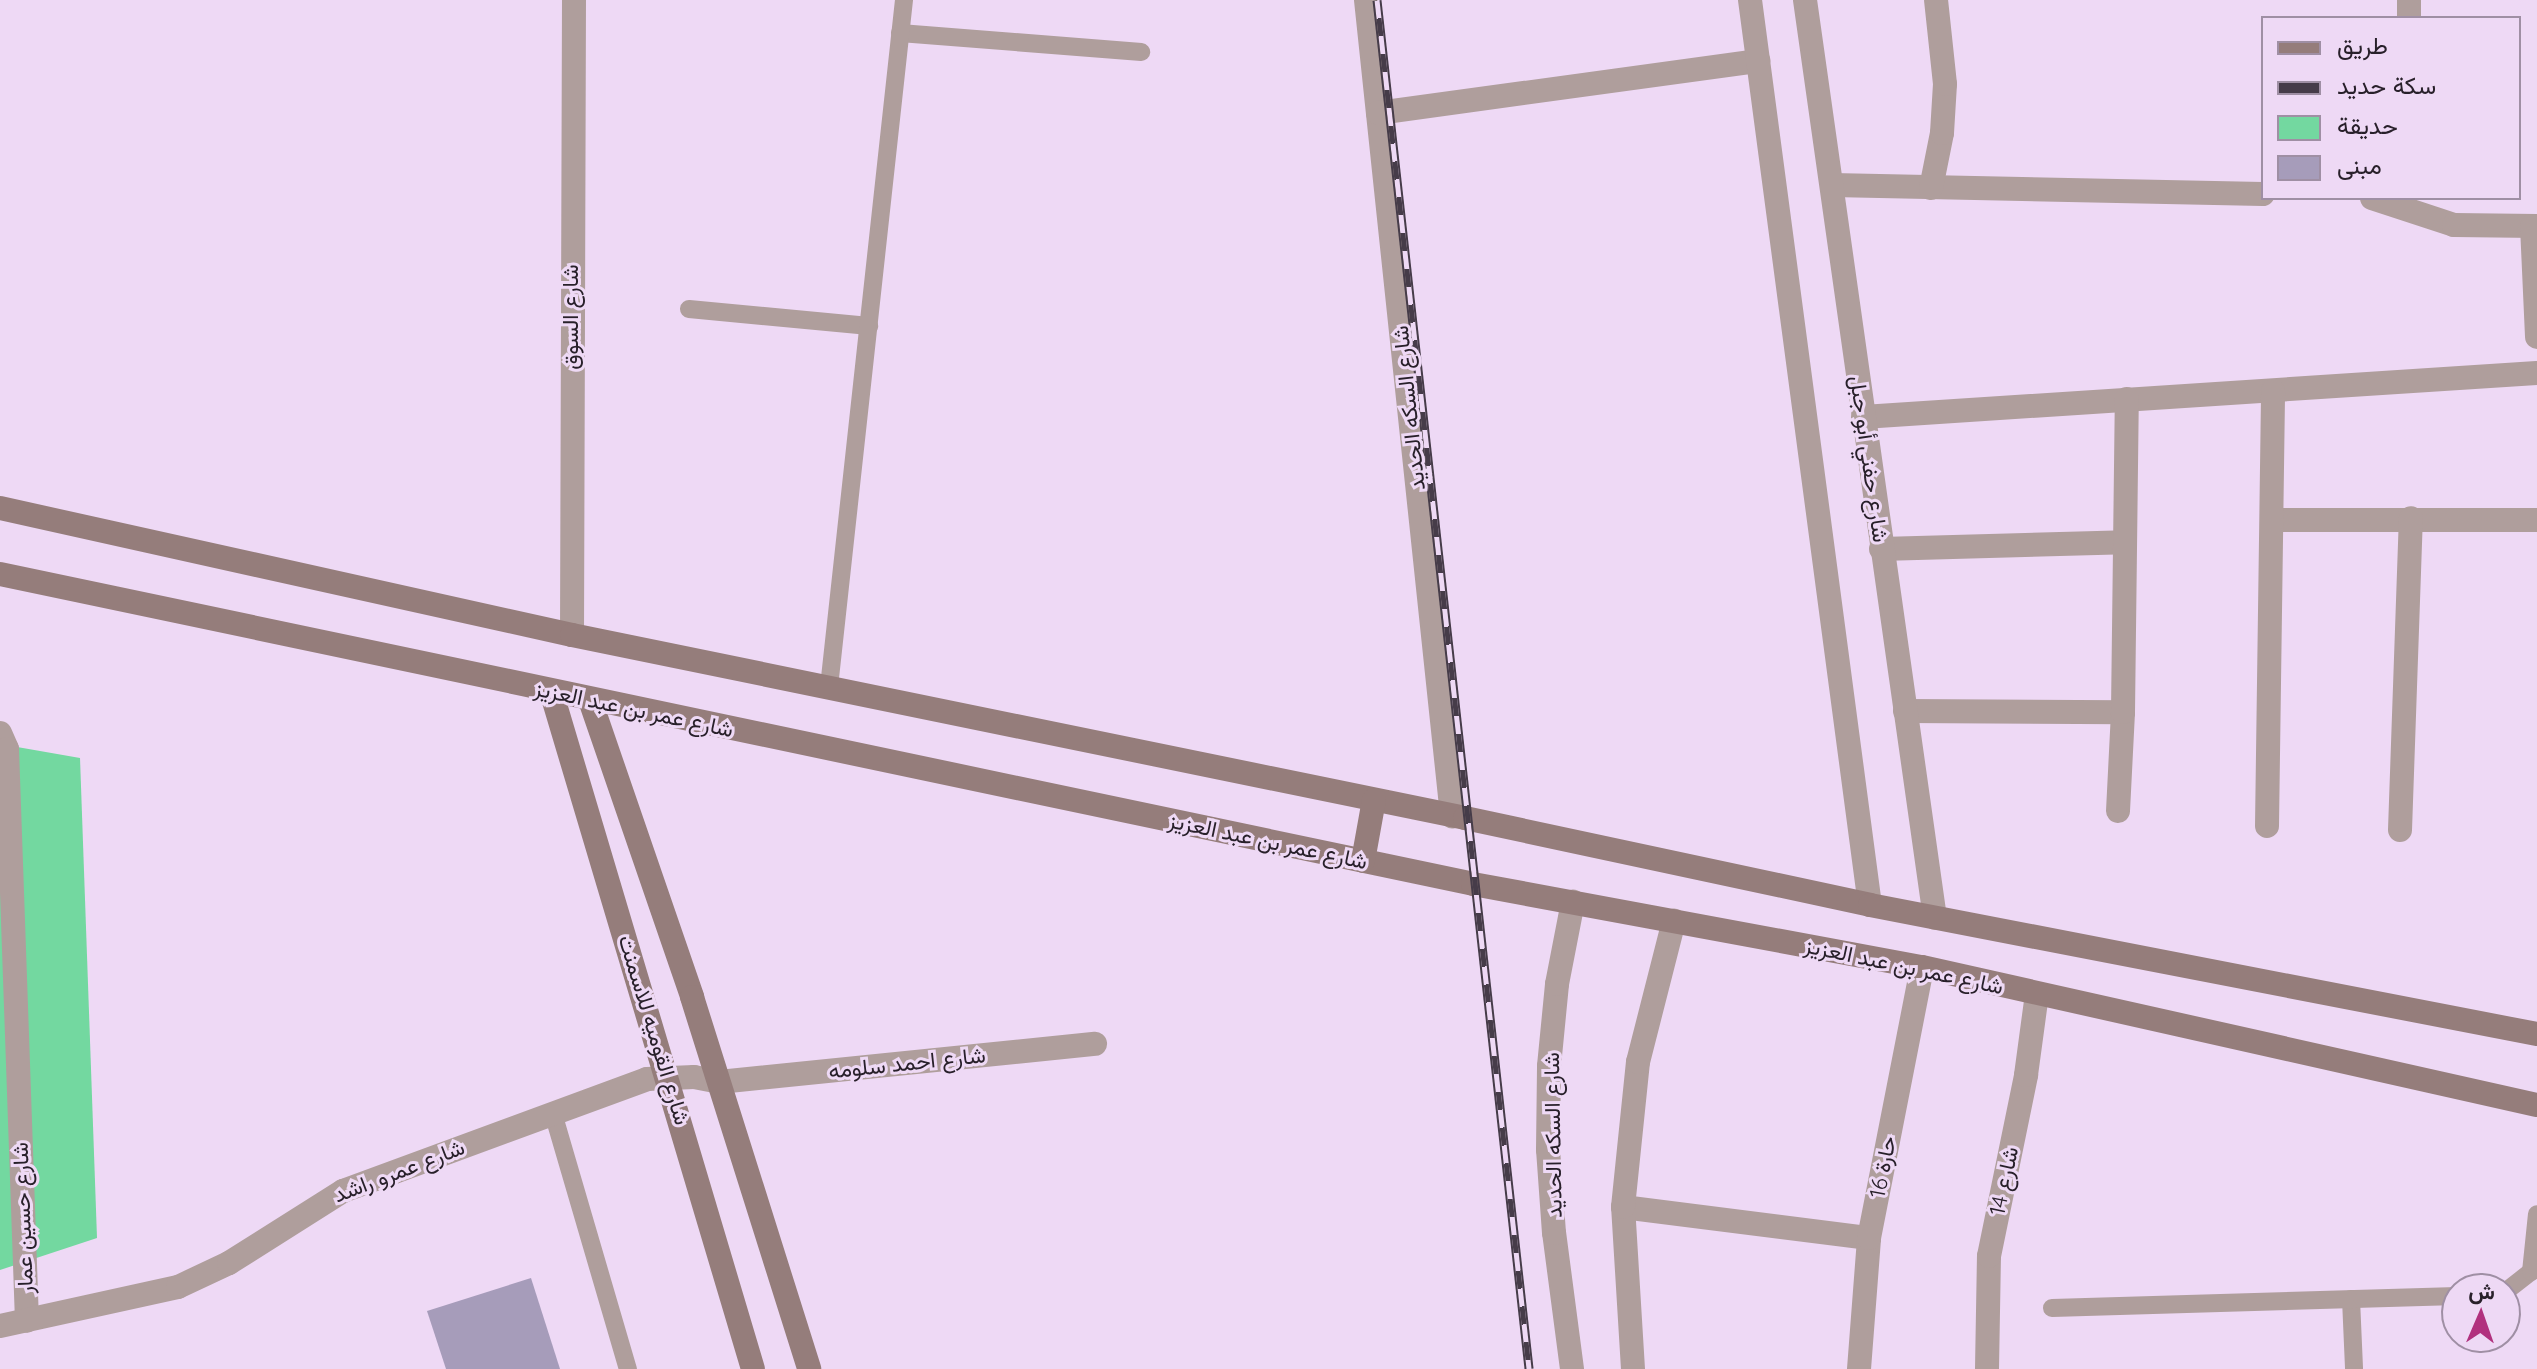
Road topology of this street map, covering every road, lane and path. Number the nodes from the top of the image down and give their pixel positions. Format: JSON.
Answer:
{"nodes":[{"id":1,"x":574,"y":0,"type":"edge"},
{"id":2,"x":904,"y":0,"type":"edge"},
{"id":3,"x":1366,"y":0,"type":"edge"},
{"id":4,"x":1750,"y":0,"type":"edge"},
{"id":5,"x":1805,"y":0,"type":"edge"},
{"id":6,"x":1936,"y":0,"type":"edge"},
{"id":7,"x":900,"y":33,"type":"junction"},
{"id":8,"x":1141,"y":52,"type":"dead end"},
{"id":9,"x":1758,"y":61,"type":"junction"},
{"id":10,"x":1378,"y":113,"type":"junction"},
{"id":11,"x":1832,"y":185,"type":"junction"},
{"id":12,"x":1931,"y":188,"type":"junction"},
{"id":13,"x":2261,"y":194,"type":"edge"},
{"id":14,"x":2384,"y":200,"type":"edge"},
{"id":15,"x":2407,"y":204,"type":"edge"},
{"id":16,"x":2535,"y":226,"type":"edge"},
{"id":17,"x":689,"y":309,"type":"dead end"},
{"id":18,"x":869,"y":326,"type":"junction"},
{"id":19,"x":2537,"y":337,"type":"edge"},
{"id":20,"x":2537,"y":373,"type":"edge"},
{"id":21,"x":2273,"y":391,"type":"junction"},
{"id":22,"x":2127,"y":399,"type":"junction"},
{"id":23,"x":1863,"y":417,"type":"junction"},
{"id":24,"x":0,"y":508,"type":"edge"},
{"id":25,"x":2411,"y":518,"type":"junction"},
{"id":26,"x":2274,"y":520,"type":"junction"},
{"id":27,"x":2537,"y":520,"type":"edge"},
{"id":28,"x":2125,"y":542,"type":"junction"},
{"id":29,"x":1881,"y":549,"type":"junction"},
{"id":30,"x":0,"y":574,"type":"edge"},
{"id":31,"x":572,"y":635,"type":"junction"},
{"id":32,"x":829,"y":687,"type":"junction"},
{"id":33,"x":551,"y":691,"type":"junction"},
{"id":34,"x":590,"y":700,"type":"junction"},
{"id":35,"x":1905,"y":711,"type":"junction"},
{"id":36,"x":2123,"y":712,"type":"junction"},
{"id":37,"x":0,"y":733,"type":"edge"},
{"id":38,"x":1374,"y":800,"type":"junction"},
{"id":39,"x":2118,"y":811,"type":"dead end"},
{"id":40,"x":1452,"y":816,"type":"junction"},
{"id":41,"x":2267,"y":826,"type":"dead end"},
{"id":42,"x":2400,"y":830,"type":"dead end"},
{"id":43,"x":1363,"y":861,"type":"junction"},
{"id":44,"x":1573,"y":902,"type":"junction"},
{"id":45,"x":1870,"y":905,"type":"junction"},
{"id":46,"x":1935,"y":918,"type":"junction"},
{"id":47,"x":1674,"y":921,"type":"junction"},
{"id":48,"x":1922,"y":967,"type":"junction"},
{"id":49,"x":2037,"y":994,"type":"junction"},
{"id":50,"x":2537,"y":1034,"type":"edge"},
{"id":51,"x":1095,"y":1044,"type":"dead end"},
{"id":52,"x":669,"y":1077,"type":"junction"},
{"id":53,"x":719,"y":1082,"type":"junction"},
{"id":54,"x":2537,"y":1105,"type":"edge"},
{"id":55,"x":553,"y":1113,"type":"junction"},
{"id":56,"x":1623,"y":1207,"type":"junction"},
{"id":57,"x":2537,"y":1214,"type":"edge"},
{"id":58,"x":1869,"y":1238,"type":"junction"},
{"id":59,"x":2521,"y":1280,"type":"edge"},
{"id":60,"x":2441,"y":1296,"type":"edge"},
{"id":61,"x":2351,"y":1299,"type":"junction"},
{"id":62,"x":2052,"y":1308,"type":"dead end"},
{"id":63,"x":27,"y":1321,"type":"junction"},
{"id":64,"x":0,"y":1326,"type":"edge"},
{"id":65,"x":628,"y":1369,"type":"edge"},
{"id":66,"x":753,"y":1369,"type":"edge"},
{"id":67,"x":809,"y":1369,"type":"edge"},
{"id":68,"x":1572,"y":1369,"type":"edge"},
{"id":69,"x":1633,"y":1369,"type":"edge"},
{"id":70,"x":1859,"y":1369,"type":"edge"},
{"id":71,"x":1987,"y":1369,"type":"edge"},
{"id":72,"x":2354,"y":1369,"type":"edge"}],
"edges":[{"from":1,"to":31,"type":"street","name":"شارع السوق"},
{"from":2,"to":7,"type":"lane"},
{"from":3,"to":10,"type":"street","name":"شارع السكه الحديد"},
{"from":4,"to":9,"type":"street"},
{"from":5,"to":11,"type":"street","name":"شارع حفني أبو جبل"},
{"from":6,"to":12,"type":"street"},
{"from":7,"to":8,"type":"lane"},
{"from":7,"to":18,"type":"lane"},
{"from":9,"to":10,"type":"street"},
{"from":9,"to":45,"type":"street"},
{"from":10,"to":40,"type":"street","name":"شارع السكه الحديد"},
{"from":11,"to":12,"type":"street"},
{"from":11,"to":23,"type":"street","name":"شارع حفني أبو جبل"},
{"from":12,"to":13,"type":"street"},
{"from":14,"to":15,"type":"street"},
{"from":15,"to":16,"type":"street"},
{"from":16,"to":19,"type":"street"},
{"from":17,"to":18,"type":"lane"},
{"from":18,"to":32,"type":"lane"},
{"from":20,"to":21,"type":"street"},
{"from":21,"to":22,"type":"street"},
{"from":21,"to":26,"type":"street"},
{"from":22,"to":23,"type":"street"},
{"from":22,"to":28,"type":"street"},
{"from":23,"to":29,"type":"street","name":"شارع حفني أبو جبل"},
{"from":24,"to":31,"type":"main road"},
{"from":25,"to":26,"type":"street"},
{"from":25,"to":27,"type":"street"},
{"from":25,"to":42,"type":"street"},
{"from":26,"to":41,"type":"street"},
{"from":28,"to":29,"type":"street"},
{"from":28,"to":36,"type":"street"},
{"from":29,"to":35,"type":"street","name":"شارع حفني أبو جبل"},
{"from":30,"to":33,"type":"main road","name":"شارع عمر بن عبد العزيز"},
{"from":31,"to":32,"type":"main road"},
{"from":32,"to":38,"type":"main road"},
{"from":33,"to":34,"type":"main road","name":"شارع عمر بن عبد العزيز"},
{"from":33,"to":52,"type":"main road","name":"شارع القوميه للاسمنت"},
{"from":34,"to":43,"type":"main road","name":"شارع عمر بن عبد العزيز"},
{"from":34,"to":53,"type":"main road","name":"شارع القوميه للاسمنت"},
{"from":35,"to":36,"type":"street"},
{"from":35,"to":46,"type":"street","name":"شارع حفني أبو جبل"},
{"from":36,"to":39,"type":"street"},
{"from":37,"to":63,"type":"street","name":"شارع حسين عمار"},
{"from":38,"to":40,"type":"main road"},
{"from":38,"to":43,"type":"main road"},
{"from":40,"to":45,"type":"main road"},
{"from":43,"to":44,"type":"main road","name":"شارع عمر بن عبد العزيز"},
{"from":44,"to":47,"type":"main road","name":"شارع عمر بن عبد العزيز"},
{"from":44,"to":68,"type":"street","name":"شارع السكه الحديد"},
{"from":45,"to":46,"type":"main road"},
{"from":46,"to":50,"type":"main road"},
{"from":47,"to":48,"type":"main road","name":"شارع عمر بن عبد العزيز"},
{"from":47,"to":56,"type":"street"},
{"from":48,"to":49,"type":"main road","name":"شارع عمر بن عبد العزيز"},
{"from":48,"to":58,"type":"street","name":"حارة 16"},
{"from":49,"to":54,"type":"main road","name":"شارع عمر بن عبد العزيز"},
{"from":49,"to":71,"type":"street","name":"شارع 14"},
{"from":51,"to":53,"type":"street","name":"شارع احمد سلومه"},
{"from":52,"to":53,"type":"street","name":"شارع عمرو راشد"},
{"from":52,"to":55,"type":"street","name":"شارع عمرو راشد"},
{"from":52,"to":66,"type":"main road","name":"شارع القوميه للاسمنت"},
{"from":53,"to":67,"type":"main road","name":"شارع القوميه للاسمنت"},
{"from":55,"to":63,"type":"street","name":"شارع عمرو راشد"},
{"from":55,"to":65,"type":"lane"},
{"from":56,"to":58,"type":"street"},
{"from":56,"to":69,"type":"street"},
{"from":57,"to":59,"type":"lane"},
{"from":58,"to":70,"type":"street","name":"حارة 16"},
{"from":60,"to":61,"type":"lane"},
{"from":61,"to":62,"type":"lane"},
{"from":61,"to":72,"type":"lane"},
{"from":63,"to":64,"type":"street","name":"شارع عمرو راشد"}]}
